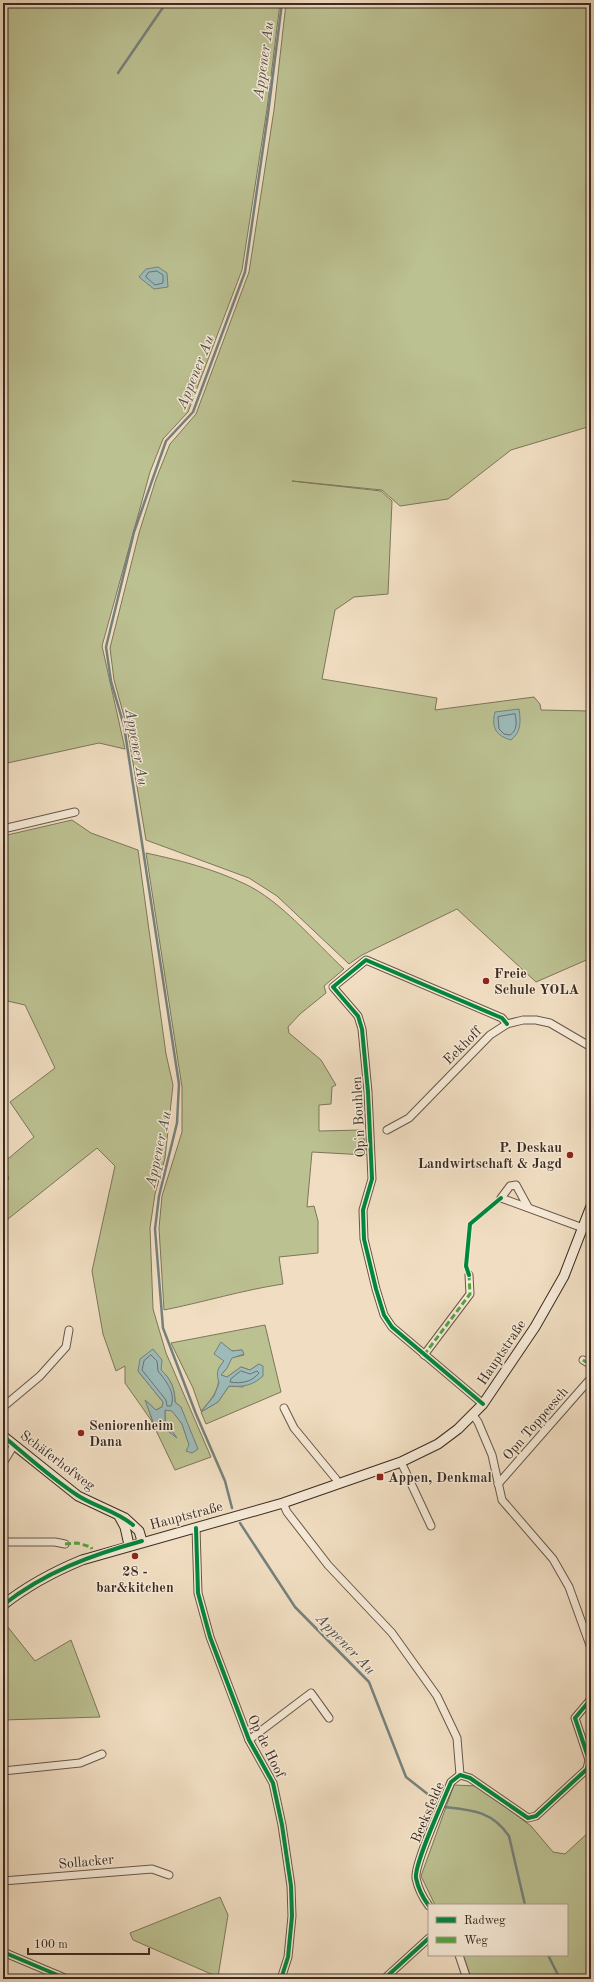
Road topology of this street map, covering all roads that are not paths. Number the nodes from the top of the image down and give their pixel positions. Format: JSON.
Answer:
{"nodes":[{"id":1,"x":75,"y":812,"type":"dead end"},
{"id":2,"x":3,"y":828,"type":"edge"},
{"id":3,"x":507,"y":1024,"type":"junction"},
{"id":4,"x":591,"y":1047,"type":"edge"},
{"id":5,"x":387,"y":1130,"type":"dead end"},
{"id":6,"x":591,"y":1206,"type":"edge"},
{"id":7,"x":528,"y":1207,"type":"dead end"},
{"id":8,"x":583,"y":1228,"type":"junction"},
{"id":9,"x":470,"y":1275,"type":"dead end"},
{"id":10,"x":69,"y":1330,"type":"dead end"},
{"id":11,"x":424,"y":1355,"type":"junction"},
{"id":12,"x":583,"y":1360,"type":"dead end"},
{"id":13,"x":591,"y":1366,"type":"edge"},
{"id":14,"x":591,"y":1378,"type":"edge"},
{"id":15,"x":483,"y":1404,"type":"junction"},
{"id":16,"x":3,"y":1407,"type":"edge"},
{"id":17,"x":284,"y":1408,"type":"dead end"},
{"id":18,"x":473,"y":1415,"type":"junction"},
{"id":19,"x":3,"y":1436,"type":"edge"},
{"id":20,"x":14,"y":1444,"type":"junction"},
{"id":21,"x":3,"y":1462,"type":"edge"},
{"id":22,"x":400,"y":1462,"type":"junction"},
{"id":23,"x":338,"y":1484,"type":"junction"},
{"id":24,"x":498,"y":1484,"type":"junction"},
{"id":25,"x":283,"y":1503,"type":"junction"},
{"id":26,"x":118,"y":1514,"type":"junction"},
{"id":27,"x":432,"y":1526,"type":"dead end"},
{"id":28,"x":196,"y":1528,"type":"junction"},
{"id":29,"x":142,"y":1541,"type":"junction"},
{"id":30,"x":3,"y":1542,"type":"edge"},
{"id":31,"x":65,"y":1544,"type":"dead end"},
{"id":32,"x":129,"y":1545,"type":"junction"},
{"id":33,"x":3,"y":1605,"type":"edge"},
{"id":34,"x":591,"y":1648,"type":"edge"},
{"id":35,"x":591,"y":1699,"type":"edge"},
{"id":36,"x":329,"y":1718,"type":"dead end"},
{"id":37,"x":249,"y":1740,"type":"junction"},
{"id":38,"x":102,"y":1754,"type":"dead end"},
{"id":39,"x":3,"y":1771,"type":"edge"},
{"id":40,"x":460,"y":1775,"type":"junction"},
{"id":41,"x":169,"y":1875,"type":"dead end"},
{"id":42,"x":3,"y":1881,"type":"edge"},
{"id":43,"x":428,"y":1905,"type":"edge"},
{"id":44,"x":428,"y":1939,"type":"edge"},
{"id":45,"x":3,"y":1952,"type":"edge"},
{"id":46,"x":459,"y":1956,"type":"edge"},
{"id":47,"x":67,"y":1979,"type":"edge"},
{"id":48,"x":281,"y":1979,"type":"edge"},
{"id":49,"x":384,"y":1979,"type":"edge"},
{"id":50,"x":467,"y":1979,"type":"edge"}],
"edges":[{"from":1,"to":2,"type":"street"},
{"from":3,"to":4,"type":"street","name":"Eekhoff"},
{"from":3,"to":5,"type":"street","name":"Eekhoff"},
{"from":3,"to":11,"type":"street","name":"Op'n Bouhlen"},
{"from":6,"to":8,"type":"main road","name":"Hauptstraße"},
{"from":7,"to":8,"type":"street"},
{"from":8,"to":15,"type":"main road","name":"Hauptstraße"},
{"from":9,"to":11,"type":"street"},
{"from":10,"to":16,"type":"street"},
{"from":11,"to":15,"type":"street","name":"Op'n Bouhlen"},
{"from":12,"to":13,"type":"street"},
{"from":14,"to":24,"type":"street","name":"Opn Toppeesch"},
{"from":15,"to":18,"type":"main road","name":"Hauptstraße"},
{"from":17,"to":23,"type":"street"},
{"from":18,"to":22,"type":"main road","name":"Hauptstraße"},
{"from":18,"to":24,"type":"street","name":"Opn Toppeesch"},
{"from":19,"to":20,"type":"main road","name":"Schäferhofweg"},
{"from":20,"to":21,"type":"street"},
{"from":20,"to":26,"type":"main road","name":"Schäferhofweg"},
{"from":22,"to":23,"type":"main road","name":"Hauptstraße"},
{"from":22,"to":27,"type":"street"},
{"from":23,"to":25,"type":"main road","name":"Hauptstraße"},
{"from":24,"to":34,"type":"street","name":"Opn Toppeesch"},
{"from":25,"to":28,"type":"main road","name":"Hauptstraße"},
{"from":25,"to":40,"type":"street","name":"Beeksfelde"},
{"from":26,"to":29,"type":"main road","name":"Schäferhofweg"},
{"from":26,"to":32,"type":"main road"},
{"from":28,"to":29,"type":"main road","name":"Hauptstraße"},
{"from":28,"to":37,"type":"street","name":"Op de Hoof"},
{"from":29,"to":32,"type":"main road","name":"Hauptstraße"},
{"from":30,"to":31,"type":"street"},
{"from":32,"to":33,"type":"main road","name":"Hauptstraße"},
{"from":35,"to":40,"type":"street"},
{"from":36,"to":37,"type":"street"},
{"from":37,"to":48,"type":"street","name":"Op de Hoof"},
{"from":38,"to":39,"type":"street"},
{"from":40,"to":43,"type":"street","name":"Beeksfelde"},
{"from":41,"to":42,"type":"street","name":"Sollacker"},
{"from":44,"to":49,"type":"street"},
{"from":45,"to":47,"type":"street"},
{"from":46,"to":50,"type":"street"}]}
